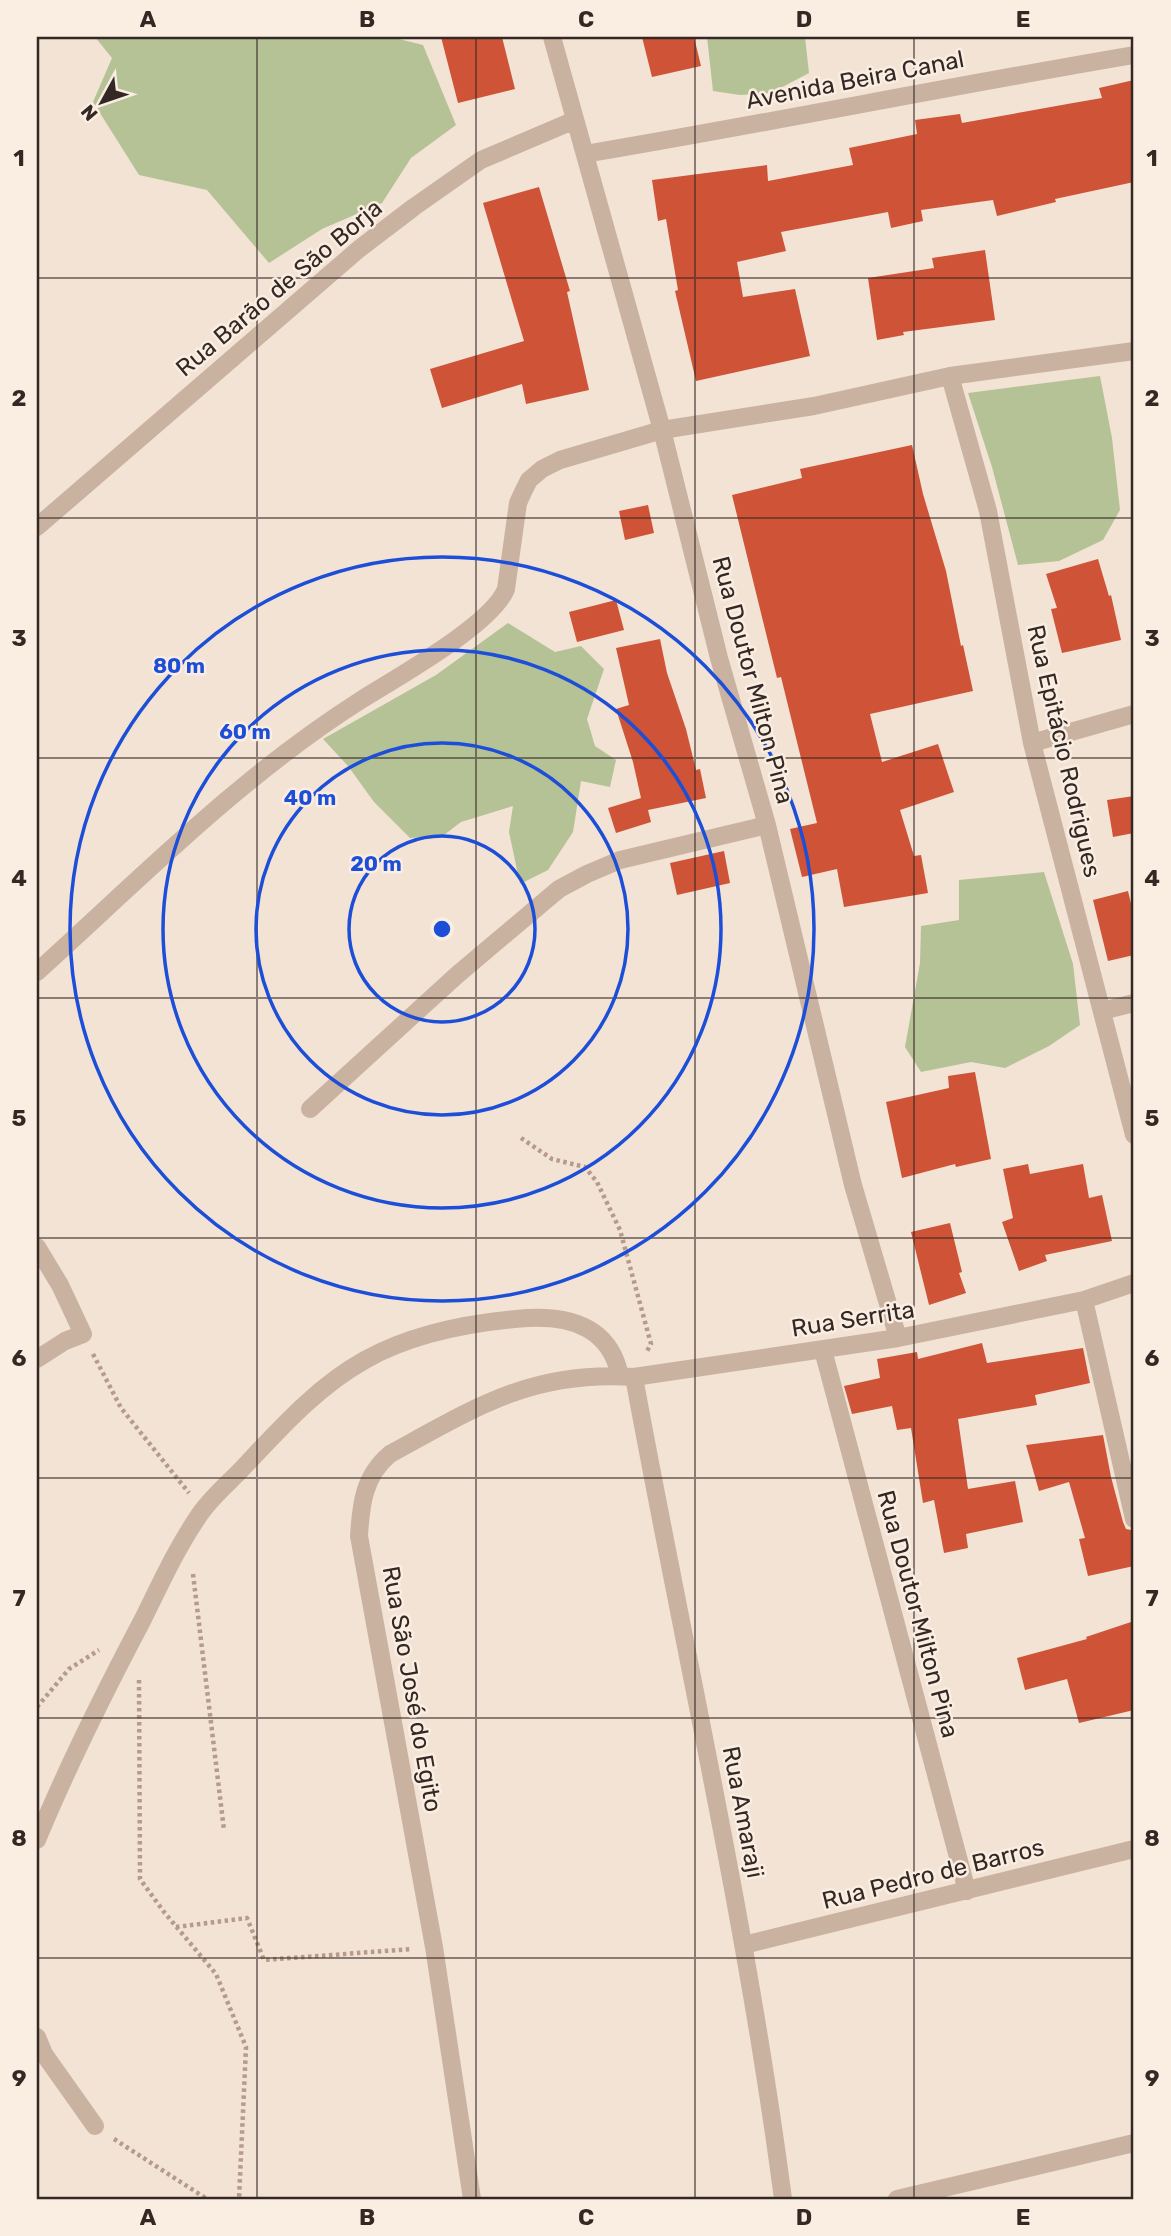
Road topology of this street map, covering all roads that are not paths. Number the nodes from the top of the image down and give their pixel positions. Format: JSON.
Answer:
{"nodes":[{"id":1,"x":552,"y":37,"type":"edge"},
{"id":2,"x":1134,"y":55,"type":"edge"},
{"id":3,"x":575,"y":120,"type":"junction"},
{"id":4,"x":585,"y":153,"type":"junction"},
{"id":5,"x":1134,"y":351,"type":"edge"},
{"id":6,"x":950,"y":376,"type":"junction"},
{"id":7,"x":662,"y":429,"type":"junction"},
{"id":8,"x":37,"y":527,"type":"edge"},
{"id":9,"x":1134,"y":714,"type":"edge"},
{"id":10,"x":1032,"y":743,"type":"junction"},
{"id":11,"x":768,"y":825,"type":"junction"},
{"id":12,"x":37,"y":972,"type":"edge"},
{"id":13,"x":1134,"y":1003,"type":"edge"},
{"id":14,"x":1102,"y":1012,"type":"junction"},
{"id":15,"x":310,"y":1109,"type":"dead end"},
{"id":16,"x":1134,"y":1135,"type":"edge"},
{"id":17,"x":37,"y":1248,"type":"edge"},
{"id":18,"x":1134,"y":1283,"type":"edge"},
{"id":19,"x":1084,"y":1300,"type":"junction"},
{"id":20,"x":898,"y":1338,"type":"junction"},
{"id":21,"x":823,"y":1350,"type":"junction"},
{"id":22,"x":37,"y":1359,"type":"edge"},
{"id":23,"x":627,"y":1376,"type":"junction"},
{"id":24,"x":1134,"y":1519,"type":"edge"},
{"id":25,"x":37,"y":1840,"type":"edge"},
{"id":26,"x":1134,"y":1849,"type":"edge"},
{"id":27,"x":967,"y":1891,"type":"junction"},
{"id":28,"x":744,"y":1945,"type":"junction"},
{"id":29,"x":37,"y":2037,"type":"edge"},
{"id":30,"x":95,"y":2126,"type":"road end"},
{"id":31,"x":1134,"y":2143,"type":"edge"},
{"id":32,"x":472,"y":2199,"type":"edge"},
{"id":33,"x":783,"y":2199,"type":"edge"},
{"id":34,"x":897,"y":2199,"type":"edge"}],
"edges":[{"from":1,"to":3,"type":"street","name":"Rua Doutor Milton Pina"},
{"from":2,"to":4,"type":"street","name":"Avenida Beira Canal"},
{"from":3,"to":4,"type":"street","name":"Rua Doutor Milton Pina"},
{"from":3,"to":8,"type":"street","name":"Rua Barão de São Borja"},
{"from":4,"to":7,"type":"street","name":"Rua Doutor Milton Pina"},
{"from":5,"to":6,"type":"street"},
{"from":6,"to":7,"type":"street"},
{"from":6,"to":10,"type":"street","name":"Rua Epitácio Rodrigues"},
{"from":7,"to":11,"type":"street","name":"Rua Doutor Milton Pina"},
{"from":7,"to":12,"type":"street"},
{"from":9,"to":10,"type":"street"},
{"from":10,"to":14,"type":"street","name":"Rua Epitácio Rodrigues"},
{"from":11,"to":15,"type":"street"},
{"from":11,"to":20,"type":"street","name":"Rua Doutor Milton Pina"},
{"from":13,"to":14,"type":"street"},
{"from":14,"to":16,"type":"street","name":"Rua Epitácio Rodrigues"},
{"from":17,"to":22,"type":"street"},
{"from":18,"to":19,"type":"street","name":"Rua Serrita"},
{"from":19,"to":20,"type":"street","name":"Rua Serrita"},
{"from":19,"to":24,"type":"street"},
{"from":20,"to":21,"type":"street","name":"Rua Serrita"},
{"from":21,"to":23,"type":"street","name":"Rua Serrita"},
{"from":21,"to":27,"type":"street","name":"Rua Doutor Milton Pina"},
{"from":23,"to":25,"type":"street"},
{"from":23,"to":28,"type":"street","name":"Rua Amaraji"},
{"from":23,"to":32,"type":"street","name":"Rua São José do Egito"},
{"from":26,"to":27,"type":"street","name":"Rua Pedro de Barros"},
{"from":27,"to":28,"type":"street","name":"Rua Pedro de Barros"},
{"from":28,"to":33,"type":"street","name":"Rua Amaraji"},
{"from":29,"to":30,"type":"street"},
{"from":31,"to":34,"type":"street"}]}
